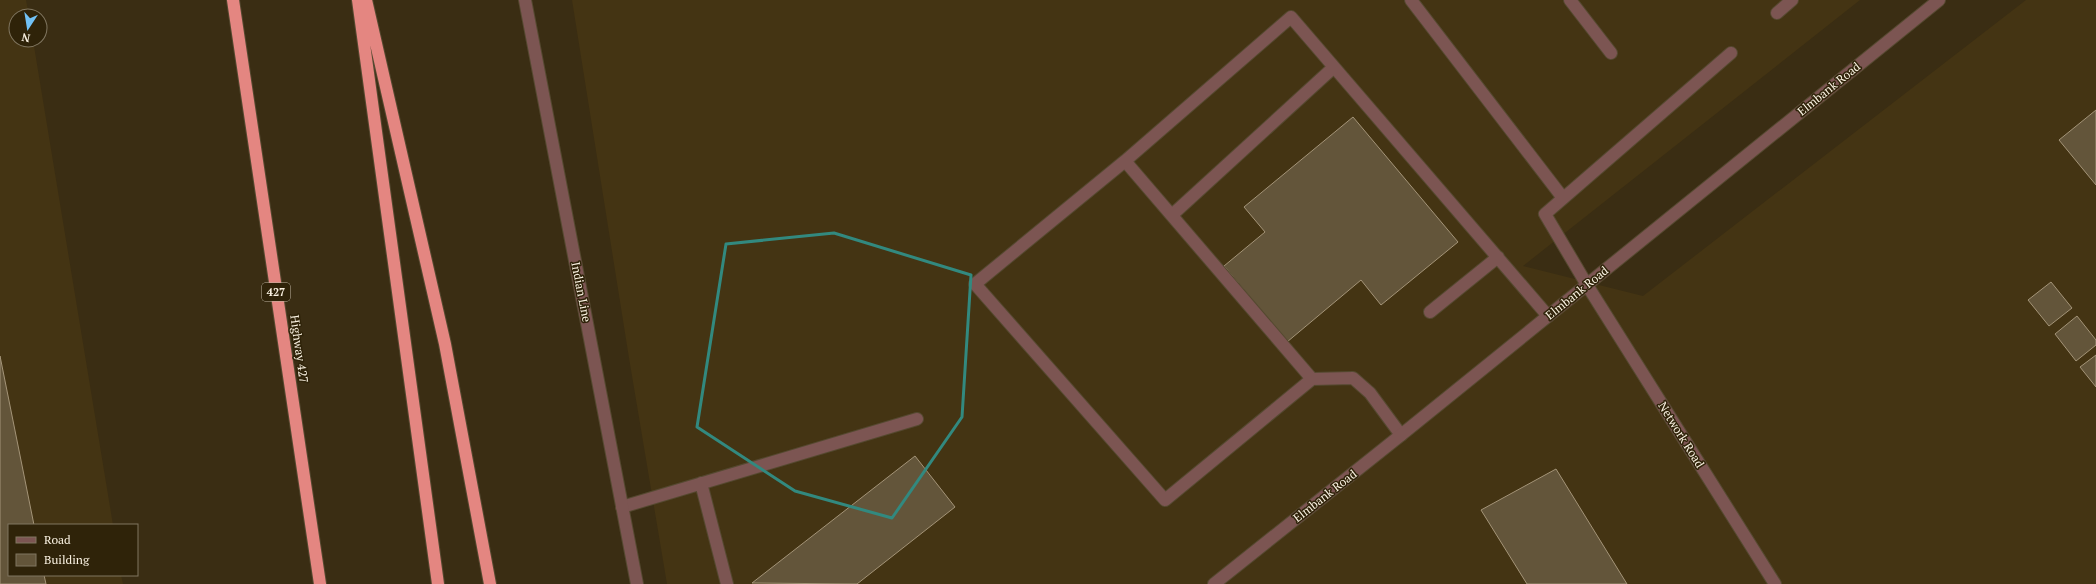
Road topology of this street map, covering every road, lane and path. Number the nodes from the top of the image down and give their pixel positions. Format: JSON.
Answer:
{"nodes":[{"id":1,"x":233,"y":0,"type":"edge"},
{"id":2,"x":358,"y":0,"type":"edge"},
{"id":3,"x":366,"y":0,"type":"edge"},
{"id":4,"x":525,"y":0,"type":"edge"},
{"id":5,"x":1411,"y":0,"type":"edge"},
{"id":6,"x":1570,"y":0,"type":"edge"},
{"id":7,"x":1792,"y":0,"type":"edge"},
{"id":8,"x":1939,"y":0,"type":"edge"},
{"id":9,"x":1777,"y":13,"type":"dead end"},
{"id":10,"x":1611,"y":53,"type":"dead end"},
{"id":11,"x":1731,"y":53,"type":"dead end"},
{"id":12,"x":1334,"y":68,"type":"junction"},
{"id":13,"x":1125,"y":161,"type":"junction"},
{"id":14,"x":1563,"y":198,"type":"junction"},
{"id":15,"x":1172,"y":215,"type":"junction"},
{"id":16,"x":1498,"y":257,"type":"junction"},
{"id":17,"x":1587,"y":285,"type":"junction"},
{"id":18,"x":1430,"y":312,"type":"dead end"},
{"id":19,"x":1548,"y":316,"type":"junction"},
{"id":20,"x":1312,"y":379,"type":"junction"},
{"id":21,"x":917,"y":418,"type":"dead end"},
{"id":22,"x":1401,"y":435,"type":"junction"},
{"id":23,"x":701,"y":483,"type":"junction"},
{"id":24,"x":622,"y":507,"type":"junction"},
{"id":25,"x":320,"y":584,"type":"edge"},
{"id":26,"x":438,"y":584,"type":"edge"},
{"id":27,"x":490,"y":584,"type":"edge"},
{"id":28,"x":637,"y":584,"type":"edge"},
{"id":29,"x":727,"y":584,"type":"edge"},
{"id":30,"x":1214,"y":584,"type":"edge"},
{"id":31,"x":1775,"y":584,"type":"edge"}],
"edges":[{"from":1,"to":25,"type":"highway","name":"Highway 427","number":"427"},
{"from":2,"to":26,"type":"highway"},
{"from":3,"to":27,"type":"highway"},
{"from":4,"to":24,"type":"street","name":"Indian Line"},
{"from":5,"to":14,"type":"street"},
{"from":6,"to":10,"type":"street"},
{"from":7,"to":9,"type":"street"},
{"from":8,"to":17,"type":"street","name":"Elmbank Road"},
{"from":11,"to":14,"type":"street"},
{"from":12,"to":13,"type":"street"},
{"from":12,"to":15,"type":"street"},
{"from":12,"to":16,"type":"street"},
{"from":13,"to":15,"type":"street"},
{"from":13,"to":20,"type":"street"},
{"from":14,"to":17,"type":"street","name":"Network Road"},
{"from":15,"to":20,"type":"street"},
{"from":16,"to":18,"type":"street"},
{"from":16,"to":19,"type":"street"},
{"from":17,"to":19,"type":"street","name":"Elmbank Road"},
{"from":17,"to":31,"type":"street","name":"Network Road"},
{"from":19,"to":22,"type":"street","name":"Elmbank Road"},
{"from":20,"to":22,"type":"street"},
{"from":21,"to":23,"type":"street"},
{"from":22,"to":30,"type":"street","name":"Elmbank Road"},
{"from":23,"to":24,"type":"street"},
{"from":23,"to":29,"type":"street"},
{"from":24,"to":28,"type":"street","name":"Indian Line"}]}
